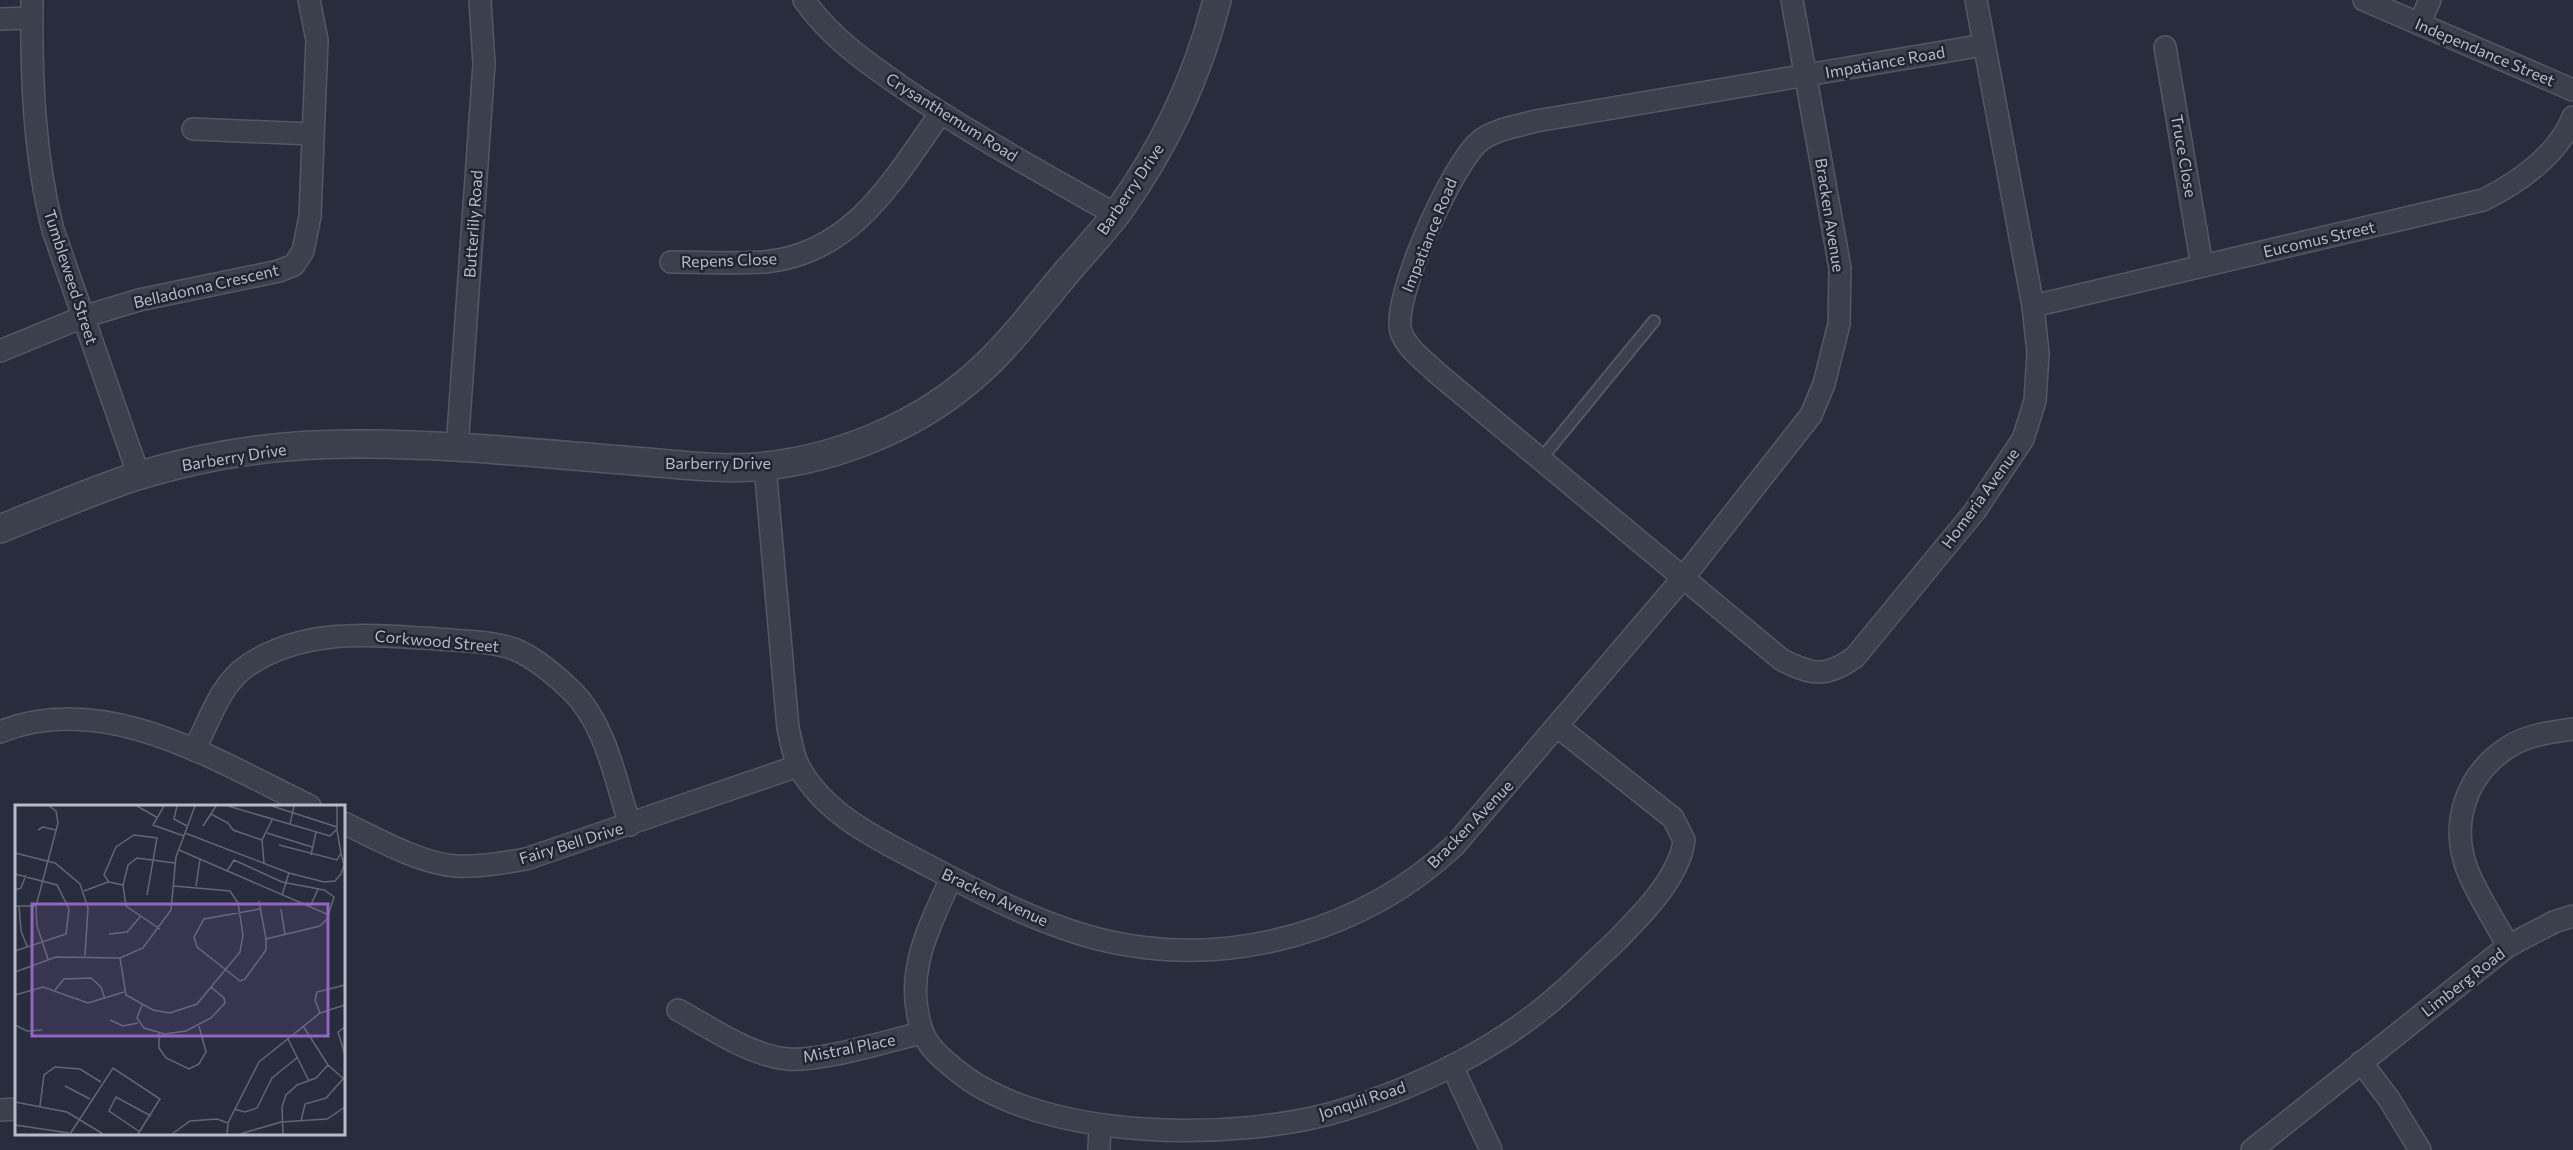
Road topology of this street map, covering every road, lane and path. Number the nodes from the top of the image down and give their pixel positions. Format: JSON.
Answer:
{"nodes":[{"id":1,"x":309,"y":0,"type":"edge"},
{"id":2,"x":480,"y":0,"type":"edge"},
{"id":3,"x":804,"y":0,"type":"edge"},
{"id":4,"x":1217,"y":0,"type":"edge"},
{"id":5,"x":1792,"y":0,"type":"edge"},
{"id":6,"x":1976,"y":0,"type":"edge"},
{"id":7,"x":2364,"y":0,"type":"edge"},
{"id":8,"x":2430,"y":0,"type":"edge"},
{"id":9,"x":32,"y":9,"type":"edge"},
{"id":10,"x":0,"y":19,"type":"edge"},
{"id":11,"x":2419,"y":24,"type":"junction"},
{"id":12,"x":1984,"y":45,"type":"junction"},
{"id":13,"x":2165,"y":47,"type":"dead end"},
{"id":14,"x":1807,"y":75,"type":"junction"},
{"id":15,"x":2573,"y":90,"type":"edge"},
{"id":16,"x":940,"y":114,"type":"junction"},
{"id":17,"x":2573,"y":117,"type":"edge"},
{"id":18,"x":193,"y":129,"type":"dead end"},
{"id":19,"x":312,"y":134,"type":"junction"},
{"id":20,"x":1116,"y":215,"type":"junction"},
{"id":21,"x":671,"y":262,"type":"dead end"},
{"id":22,"x":2202,"y":266,"type":"junction"},
{"id":23,"x":2033,"y":306,"type":"junction"},
{"id":24,"x":83,"y":317,"type":"junction"},
{"id":25,"x":1654,"y":321,"type":"dead end"},
{"id":26,"x":0,"y":351,"type":"edge"},
{"id":27,"x":457,"y":449,"type":"junction"},
{"id":28,"x":1541,"y":459,"type":"junction"},
{"id":29,"x":765,"y":466,"type":"junction"},
{"id":30,"x":139,"y":476,"type":"junction"},
{"id":31,"x":0,"y":529,"type":"edge"},
{"id":32,"x":1683,"y":578,"type":"junction"},
{"id":33,"x":1558,"y":727,"type":"junction"},
{"id":34,"x":2573,"y":729,"type":"edge"},
{"id":35,"x":0,"y":732,"type":"edge"},
{"id":36,"x":195,"y":750,"type":"junction"},
{"id":37,"x":798,"y":766,"type":"junction"},
{"id":38,"x":306,"y":805,"type":"edge"},
{"id":39,"x":345,"y":823,"type":"edge"},
{"id":40,"x":630,"y":825,"type":"junction"},
{"id":41,"x":951,"y":878,"type":"junction"},
{"id":42,"x":2573,"y":916,"type":"edge"},
{"id":43,"x":2508,"y":946,"type":"junction"},
{"id":44,"x":678,"y":1010,"type":"dead end"},
{"id":45,"x":922,"y":1032,"type":"junction"},
{"id":46,"x":2361,"y":1062,"type":"junction"},
{"id":47,"x":1452,"y":1066,"type":"junction"},
{"id":48,"x":15,"y":1109,"type":"edge"},
{"id":49,"x":0,"y":1110,"type":"edge"},
{"id":50,"x":1100,"y":1125,"type":"junction"},
{"id":51,"x":1099,"y":1150,"type":"edge"},
{"id":52,"x":1491,"y":1150,"type":"edge"},
{"id":53,"x":2252,"y":1150,"type":"edge"},
{"id":54,"x":2420,"y":1150,"type":"edge"}],
"edges":[{"from":1,"to":19,"type":"street","name":"Belladonna Crescent"},
{"from":2,"to":27,"type":"street","name":"Butterlily Road"},
{"from":3,"to":16,"type":"street","name":"Crysanthemum Road"},
{"from":4,"to":20,"type":"street","name":"Barberry Drive"},
{"from":5,"to":14,"type":"street","name":"Bracken Avenue"},
{"from":6,"to":12,"type":"street","name":"Homeria Avenue"},
{"from":7,"to":11,"type":"street","name":"Independance Street"},
{"from":8,"to":11,"type":"street"},
{"from":9,"to":10,"type":"street"},
{"from":9,"to":24,"type":"street","name":"Tumbleweed Street"},
{"from":11,"to":15,"type":"street","name":"Independance Street"},
{"from":12,"to":14,"type":"street","name":"Impatiance Road"},
{"from":12,"to":23,"type":"street","name":"Homeria Avenue"},
{"from":13,"to":22,"type":"street","name":"Truce Close"},
{"from":14,"to":28,"type":"street","name":"Impatiance Road"},
{"from":14,"to":32,"type":"street","name":"Bracken Avenue"},
{"from":16,"to":20,"type":"street","name":"Crysanthemum Road"},
{"from":16,"to":21,"type":"street","name":"Repens Close"},
{"from":17,"to":22,"type":"street","name":"Eucomus Street"},
{"from":18,"to":19,"type":"street"},
{"from":19,"to":24,"type":"street","name":"Belladonna Crescent"},
{"from":20,"to":29,"type":"street","name":"Barberry Drive"},
{"from":22,"to":23,"type":"street","name":"Eucomus Street"},
{"from":23,"to":32,"type":"street","name":"Homeria Avenue"},
{"from":24,"to":26,"type":"street","name":"Belladonna Crescent"},
{"from":24,"to":30,"type":"street","name":"Tumbleweed Street"},
{"from":25,"to":28,"type":"lane"},
{"from":27,"to":29,"type":"street","name":"Barberry Drive"},
{"from":27,"to":30,"type":"street","name":"Barberry Drive"},
{"from":28,"to":32,"type":"street","name":"Impatiance Road"},
{"from":29,"to":37,"type":"street","name":"Bracken Avenue"},
{"from":30,"to":31,"type":"street","name":"Barberry Drive"},
{"from":32,"to":33,"type":"street","name":"Bracken Avenue"},
{"from":33,"to":41,"type":"street","name":"Bracken Avenue"},
{"from":33,"to":47,"type":"street","name":"Jonquil Road"},
{"from":34,"to":43,"type":"street"},
{"from":35,"to":36,"type":"street"},
{"from":36,"to":38,"type":"street"},
{"from":36,"to":40,"type":"street","name":"Corkwood Street"},
{"from":37,"to":40,"type":"street","name":"Fairy Bell Drive"},
{"from":37,"to":41,"type":"street","name":"Bracken Avenue"},
{"from":39,"to":40,"type":"street","name":"Fairy Bell Drive"},
{"from":41,"to":45,"type":"street","name":"Jonquil Road"},
{"from":42,"to":43,"type":"street","name":"Limberg Road"},
{"from":43,"to":46,"type":"street","name":"Limberg Road"},
{"from":44,"to":45,"type":"street","name":"Mistral Place"},
{"from":45,"to":50,"type":"street","name":"Jonquil Road"},
{"from":46,"to":53,"type":"street","name":"Limberg Road"},
{"from":46,"to":54,"type":"street"},
{"from":47,"to":50,"type":"street","name":"Jonquil Road"},
{"from":47,"to":52,"type":"street"},
{"from":48,"to":49,"type":"street"},
{"from":50,"to":51,"type":"street"}]}
